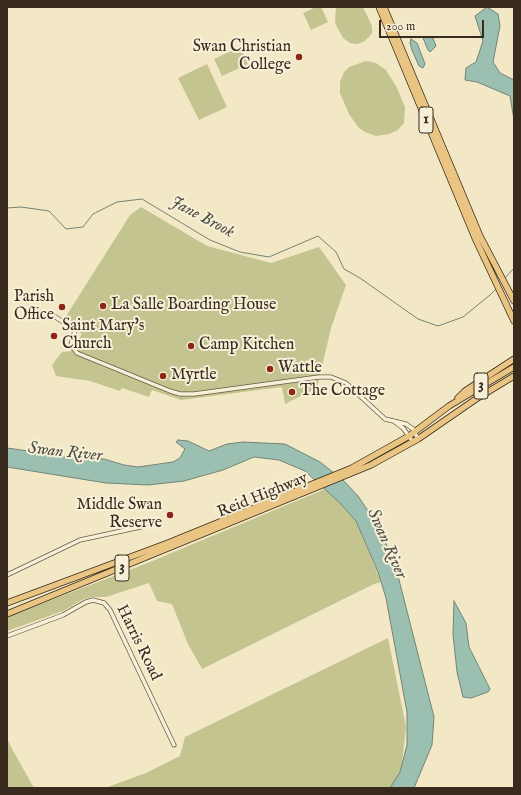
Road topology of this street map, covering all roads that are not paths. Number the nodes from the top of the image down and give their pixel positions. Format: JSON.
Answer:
{"nodes":[{"id":1,"x":379,"y":7,"type":"edge"},
{"id":2,"x":384,"y":7,"type":"edge"},
{"id":3,"x":514,"y":301,"type":"edge"},
{"id":4,"x":37,"y":312,"type":"dead end"},
{"id":5,"x":514,"y":321,"type":"edge"},
{"id":6,"x":514,"y":359,"type":"edge"},
{"id":7,"x":514,"y":367,"type":"edge"},
{"id":8,"x":514,"y":376,"type":"edge"},
{"id":9,"x":449,"y":406,"type":"junction"},
{"id":10,"x":395,"y":422,"type":"junction"},
{"id":11,"x":412,"y":435,"type":"junction"},
{"id":12,"x":416,"y":440,"type":"junction"},
{"id":13,"x":345,"y":474,"type":"junction"},
{"id":14,"x":234,"y":520,"type":"junction"},
{"id":15,"x":145,"y":526,"type":"dead end"},
{"id":16,"x":7,"y":576,"type":"edge"},
{"id":17,"x":7,"y":603,"type":"edge"},
{"id":18,"x":7,"y":614,"type":"edge"},
{"id":19,"x":7,"y":636,"type":"edge"},
{"id":20,"x":174,"y":745,"type":"dead end"}],
"edges":[{"from":1,"to":5,"type":"highway","number":"1"},
{"from":2,"to":3,"type":"highway","number":"1"},
{"from":4,"to":10,"type":"street"},
{"from":6,"to":9,"type":"highway"},
{"from":7,"to":9,"type":"highway","name":"Reid Highway","number":"3"},
{"from":8,"to":12,"type":"highway","name":"Reid Highway","number":"3"},
{"from":9,"to":11,"type":"highway","name":"Reid Highway","number":"3"},
{"from":10,"to":11,"type":"street"},
{"from":10,"to":11,"type":"street"},
{"from":11,"to":12,"type":"street"},
{"from":11,"to":13,"type":"highway","name":"Reid Highway","number":"3"},
{"from":12,"to":13,"type":"highway","name":"Reid Highway","number":"3"},
{"from":13,"to":14,"type":"highway","name":"Reid Highway","number":"3"},
{"from":14,"to":17,"type":"highway","name":"Reid Highway","number":"3"},
{"from":14,"to":18,"type":"highway","name":"Reid Highway","number":"3"},
{"from":15,"to":16,"type":"street"},
{"from":19,"to":20,"type":"street","name":"Harris Road"}]}
